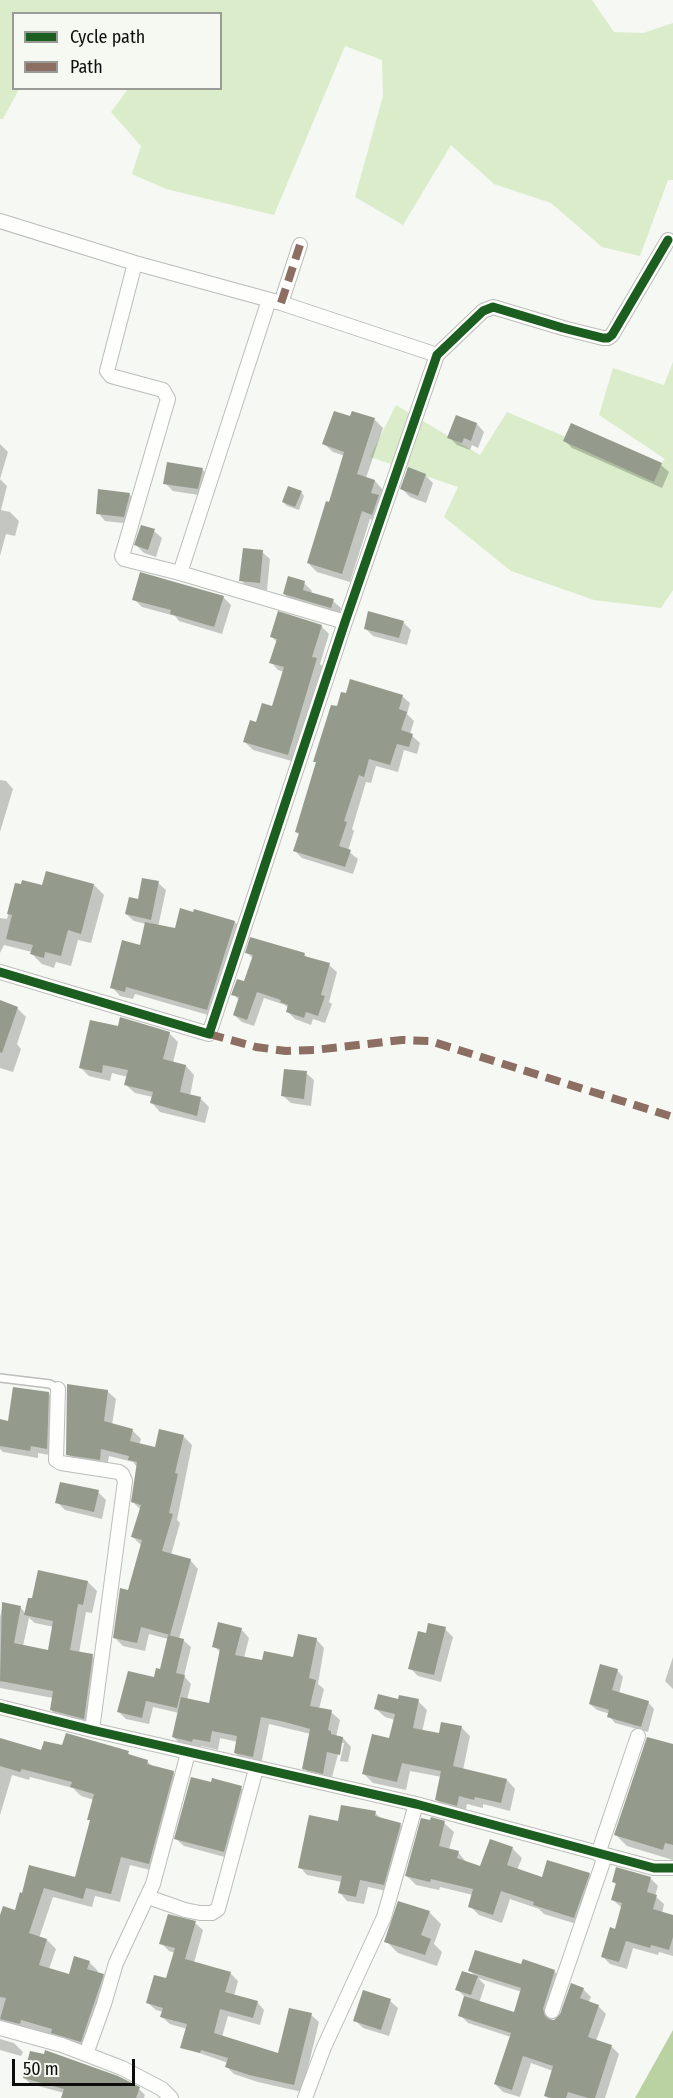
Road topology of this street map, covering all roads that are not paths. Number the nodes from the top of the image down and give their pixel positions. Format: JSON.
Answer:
{"nodes":[{"id":1,"x":0,"y":220,"type":"edge"},
{"id":2,"x":668,"y":240,"type":"dead end"},
{"id":3,"x":300,"y":245,"type":"dead end"},
{"id":4,"x":135,"y":263,"type":"junction"},
{"id":5,"x":275,"y":302,"type":"junction"},
{"id":6,"x":437,"y":356,"type":"junction"},
{"id":7,"x":180,"y":573,"type":"junction"},
{"id":8,"x":345,"y":622,"type":"junction"},
{"id":9,"x":0,"y":972,"type":"edge"},
{"id":10,"x":0,"y":1378,"type":"edge"},
{"id":11,"x":58,"y":1389,"type":"joint"},
{"id":12,"x":0,"y":1707,"type":"edge"},
{"id":13,"x":92,"y":1730,"type":"junction"},
{"id":14,"x":638,"y":1736,"type":"dead end"},
{"id":15,"x":188,"y":1753,"type":"junction"},
{"id":16,"x":256,"y":1769,"type":"junction"},
{"id":17,"x":416,"y":1804,"type":"junction"},
{"id":18,"x":602,"y":1855,"type":"junction"},
{"id":19,"x":673,"y":1868,"type":"edge"},
{"id":20,"x":148,"y":1897,"type":"junction"},
{"id":21,"x":552,"y":2012,"type":"dead end"},
{"id":22,"x":0,"y":2028,"type":"edge"},
{"id":23,"x":86,"y":2054,"type":"junction"},
{"id":24,"x":171,"y":2098,"type":"edge"},
{"id":25,"x":305,"y":2098,"type":"edge"}],
"edges":[{"from":1,"to":4,"type":"street"},
{"from":2,"to":6,"type":"street"},
{"from":3,"to":5,"type":"street"},
{"from":4,"to":5,"type":"street"},
{"from":4,"to":7,"type":"street"},
{"from":5,"to":6,"type":"street"},
{"from":5,"to":7,"type":"street"},
{"from":6,"to":8,"type":"street"},
{"from":7,"to":8,"type":"street"},
{"from":8,"to":9,"type":"street"},
{"from":10,"to":11,"type":"lane"},
{"from":11,"to":13,"type":"street"},
{"from":12,"to":13,"type":"street"},
{"from":13,"to":15,"type":"street"},
{"from":14,"to":18,"type":"street"},
{"from":15,"to":16,"type":"street"},
{"from":15,"to":20,"type":"street"},
{"from":16,"to":17,"type":"street"},
{"from":16,"to":20,"type":"street"},
{"from":17,"to":18,"type":"street"},
{"from":17,"to":25,"type":"street"},
{"from":18,"to":19,"type":"street"},
{"from":18,"to":21,"type":"street"},
{"from":20,"to":23,"type":"street"},
{"from":22,"to":23,"type":"street"},
{"from":23,"to":24,"type":"street"}]}
